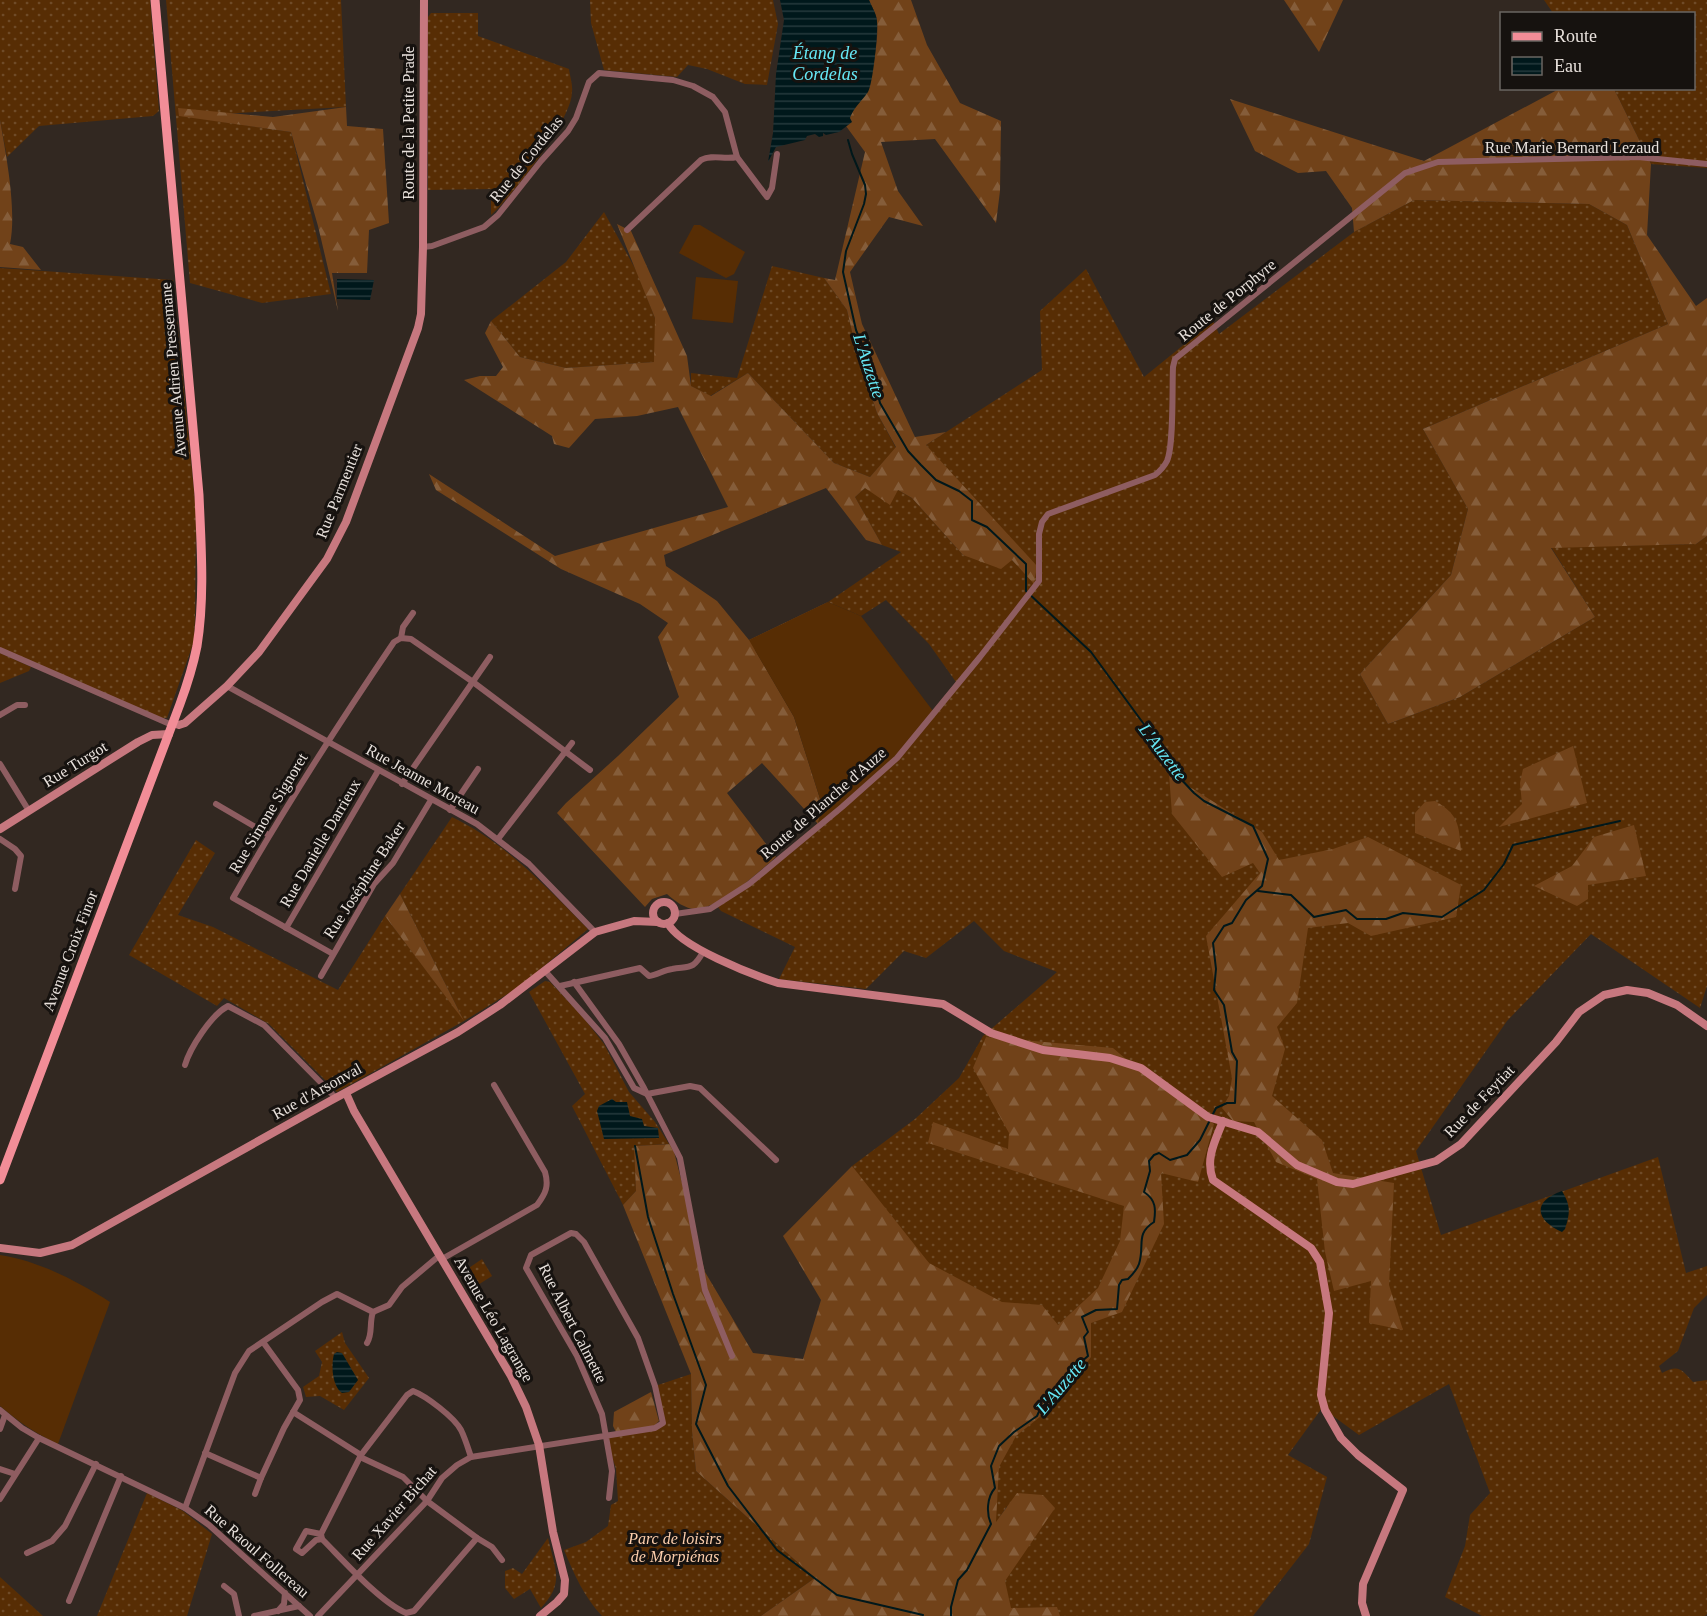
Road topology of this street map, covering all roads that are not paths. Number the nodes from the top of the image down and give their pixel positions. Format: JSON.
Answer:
{"nodes":[{"id":1,"x":155,"y":0,"type":"edge"},
{"id":2,"x":424,"y":0,"type":"edge"},
{"id":3,"x":777,"y":154,"type":"dead end"},
{"id":4,"x":737,"y":157,"type":"junction"},
{"id":5,"x":1438,"y":162,"type":"joint"},
{"id":6,"x":1707,"y":164,"type":"edge"},
{"id":7,"x":627,"y":230,"type":"dead end"},
{"id":8,"x":423,"y":247,"type":"junction"},
{"id":9,"x":1029,"y":595,"type":"joint"},
{"id":10,"x":413,"y":613,"type":"dead end"},
{"id":11,"x":402,"y":638,"type":"junction"},
{"id":12,"x":0,"y":650,"type":"edge"},
{"id":13,"x":490,"y":657,"type":"dead end"},
{"id":14,"x":473,"y":682,"type":"junction"},
{"id":15,"x":226,"y":686,"type":"junction"},
{"id":16,"x":26,"y":705,"type":"dead end"},
{"id":17,"x":0,"y":715,"type":"edge"},
{"id":18,"x":171,"y":727,"type":"junction"},
{"id":19,"x":327,"y":742,"type":"junction"},
{"id":20,"x":572,"y":742,"type":"dead end"},
{"id":21,"x":565,"y":752,"type":"junction"},
{"id":22,"x":0,"y":764,"type":"edge"},
{"id":23,"x":478,"y":769,"type":"dead end"},
{"id":24,"x":590,"y":770,"type":"dead end"},
{"id":25,"x":378,"y":771,"type":"junction"},
{"id":26,"x":402,"y":784,"type":"junction"},
{"id":27,"x":431,"y":800,"type":"junction"},
{"id":28,"x":216,"y":804,"type":"dead end"},
{"id":29,"x":450,"y":810,"type":"junction"},
{"id":30,"x":29,"y":811,"type":"junction"},
{"id":31,"x":0,"y":829,"type":"edge"},
{"id":32,"x":269,"y":835,"type":"junction"},
{"id":33,"x":0,"y":839,"type":"edge"},
{"id":34,"x":498,"y":839,"type":"junction"},
{"id":35,"x":15,"y":889,"type":"dead end"},
{"id":36,"x":654,"y":908,"type":"junction"},
{"id":37,"x":675,"y":914,"type":"junction"},
{"id":38,"x":634,"y":921,"type":"junction"},
{"id":39,"x":658,"y":922,"type":"junction"},
{"id":40,"x":668,"y":924,"type":"junction"},
{"id":41,"x":286,"y":928,"type":"junction"},
{"id":42,"x":595,"y":932,"type":"junction"},
{"id":43,"x":704,"y":951,"type":"junction"},
{"id":44,"x":333,"y":954,"type":"junction"},
{"id":45,"x":545,"y":970,"type":"junction"},
{"id":46,"x":321,"y":976,"type":"dead end"},
{"id":47,"x":574,"y":982,"type":"junction"},
{"id":48,"x":560,"y":986,"type":"junction"},
{"id":49,"x":1707,"y":1026,"type":"edge"},
{"id":50,"x":185,"y":1065,"type":"dead end"},
{"id":51,"x":494,"y":1085,"type":"dead end"},
{"id":52,"x":346,"y":1093,"type":"junction"},
{"id":53,"x":647,"y":1094,"type":"junction"},
{"id":54,"x":336,"y":1098,"type":"junction"},
{"id":55,"x":1220,"y":1121,"type":"junction"},
{"id":56,"x":776,"y":1160,"type":"dead end"},
{"id":57,"x":0,"y":1180,"type":"edge"},
{"id":58,"x":0,"y":1248,"type":"edge"},
{"id":59,"x":441,"y":1257,"type":"junction"},
{"id":60,"x":374,"y":1312,"type":"junction"},
{"id":61,"x":263,"y":1341,"type":"junction"},
{"id":62,"x":367,"y":1343,"type":"dead end"},
{"id":63,"x":732,"y":1356,"type":"dead end"},
{"id":64,"x":3,"y":1412,"type":"edge"},
{"id":65,"x":293,"y":1412,"type":"junction"},
{"id":66,"x":0,"y":1429,"type":"edge"},
{"id":67,"x":605,"y":1435,"type":"junction"},
{"id":68,"x":39,"y":1438,"type":"junction"},
{"id":69,"x":539,"y":1445,"type":"junction"},
{"id":70,"x":206,"y":1453,"type":"junction"},
{"id":71,"x":361,"y":1456,"type":"junction"},
{"id":72,"x":471,"y":1457,"type":"junction"},
{"id":73,"x":96,"y":1464,"type":"junction"},
{"id":74,"x":0,"y":1469,"type":"edge"},
{"id":75,"x":15,"y":1474,"type":"junction"},
{"id":76,"x":121,"y":1476,"type":"junction"},
{"id":77,"x":261,"y":1478,"type":"junction"},
{"id":78,"x":255,"y":1494,"type":"dead end"},
{"id":79,"x":609,"y":1498,"type":"dead end"},
{"id":80,"x":0,"y":1499,"type":"edge"},
{"id":81,"x":427,"y":1501,"type":"junction"},
{"id":82,"x":185,"y":1508,"type":"junction"},
{"id":83,"x":477,"y":1538,"type":"junction"},
{"id":84,"x":27,"y":1553,"type":"dead end"},
{"id":85,"x":502,"y":1560,"type":"dead end"},
{"id":86,"x":358,"y":1574,"type":"junction"},
{"id":87,"x":224,"y":1586,"type":"dead end"},
{"id":88,"x":285,"y":1593,"type":"junction"},
{"id":89,"x":69,"y":1601,"type":"dead end"},
{"id":90,"x":299,"y":1606,"type":"junction"},
{"id":91,"x":278,"y":1611,"type":"junction"},
{"id":92,"x":268,"y":1614,"type":"edge"},
{"id":93,"x":239,"y":1616,"type":"edge"},
{"id":94,"x":254,"y":1616,"type":"edge"},
{"id":95,"x":310,"y":1616,"type":"edge"},
{"id":96,"x":318,"y":1616,"type":"edge"},
{"id":97,"x":540,"y":1616,"type":"edge"},
{"id":98,"x":1366,"y":1616,"type":"edge"}],
"edges":[{"from":1,"to":18,"type":"main road","name":"Avenue Adrien Pressemane"},
{"from":2,"to":8,"type":"street","name":"Route de la Petite Prade"},
{"from":3,"to":4,"type":"street","name":"Rue de Cordelas"},
{"from":4,"to":7,"type":"street"},
{"from":4,"to":8,"type":"street","name":"Rue de Cordelas"},
{"from":5,"to":6,"type":"street","name":"Rue Marie Bernard Lezaud"},
{"from":5,"to":9,"type":"street","name":"Route de Porphyre"},
{"from":8,"to":15,"type":"street","name":"Rue Parmentier"},
{"from":9,"to":37,"type":"street","name":"Route de Planche d'Auze"},
{"from":10,"to":11,"type":"street","name":"Rue Simone Signoret"},
{"from":11,"to":14,"type":"street"},
{"from":11,"to":19,"type":"street","name":"Rue Simone Signoret"},
{"from":12,"to":18,"type":"street"},
{"from":13,"to":14,"type":"street"},
{"from":14,"to":21,"type":"street"},
{"from":14,"to":26,"type":"street"},
{"from":15,"to":18,"type":"street","name":"Rue Parmentier"},
{"from":15,"to":19,"type":"street","name":"Rue Jeanne Moreau"},
{"from":16,"to":17,"type":"street"},
{"from":18,"to":30,"type":"street","name":"Rue Turgot"},
{"from":18,"to":57,"type":"main road","name":"Avenue Croix Finor"},
{"from":19,"to":25,"type":"street","name":"Rue Jeanne Moreau"},
{"from":19,"to":32,"type":"street","name":"Rue Simone Signoret"},
{"from":20,"to":21,"type":"street"},
{"from":21,"to":24,"type":"street"},
{"from":21,"to":34,"type":"street"},
{"from":22,"to":30,"type":"street"},
{"from":23,"to":29,"type":"street"},
{"from":25,"to":26,"type":"street","name":"Rue Jeanne Moreau"},
{"from":25,"to":41,"type":"street","name":"Rue Danielle Darrieux"},
{"from":26,"to":27,"type":"street","name":"Rue Jeanne Moreau"},
{"from":27,"to":29,"type":"street","name":"Rue Jeanne Moreau"},
{"from":27,"to":44,"type":"street","name":"Rue Joséphine Baker"},
{"from":28,"to":32,"type":"street"},
{"from":29,"to":34,"type":"street","name":"Rue Jeanne Moreau"},
{"from":30,"to":31,"type":"street","name":"Rue Turgot"},
{"from":32,"to":41,"type":"street","name":"Rue Simone Signoret"},
{"from":33,"to":35,"type":"street"},
{"from":34,"to":42,"type":"street","name":"Rue Jeanne Moreau"},
{"from":36,"to":37,"type":"street"},
{"from":36,"to":38,"type":"street","name":"Rue d'Arsonval"},
{"from":36,"to":39,"type":"street"},
{"from":37,"to":40,"type":"street"},
{"from":38,"to":39,"type":"street","name":"Rue d'Arsonval"},
{"from":38,"to":42,"type":"street","name":"Rue d'Arsonval"},
{"from":39,"to":40,"type":"street"},
{"from":40,"to":43,"type":"street","name":"Rue de Feytiat"},
{"from":41,"to":44,"type":"street"},
{"from":42,"to":45,"type":"street","name":"Rue d'Arsonval"},
{"from":43,"to":47,"type":"street"},
{"from":43,"to":55,"type":"street","name":"Rue de Feytiat"},
{"from":44,"to":46,"type":"street","name":"Rue Joséphine Baker"},
{"from":45,"to":48,"type":"street"},
{"from":45,"to":52,"type":"street","name":"Rue d'Arsonval"},
{"from":47,"to":48,"type":"street"},
{"from":47,"to":53,"type":"street"},
{"from":48,"to":53,"type":"street"},
{"from":49,"to":55,"type":"street","name":"Rue de Feytiat"},
{"from":50,"to":54,"type":"street"},
{"from":51,"to":59,"type":"street"},
{"from":52,"to":54,"type":"street","name":"Rue d'Arsonval"},
{"from":52,"to":59,"type":"street","name":"Avenue Léo Lagrange"},
{"from":53,"to":56,"type":"street"},
{"from":53,"to":63,"type":"street"},
{"from":54,"to":58,"type":"street","name":"Rue d'Arsonval"},
{"from":55,"to":98,"type":"street"},
{"from":59,"to":60,"type":"street"},
{"from":59,"to":69,"type":"street","name":"Avenue Léo Lagrange"},
{"from":60,"to":61,"type":"street"},
{"from":60,"to":62,"type":"street"},
{"from":61,"to":65,"type":"street"},
{"from":61,"to":70,"type":"street"},
{"from":64,"to":66,"type":"street"},
{"from":64,"to":68,"type":"street","name":"Rue Raoul Follereau"},
{"from":65,"to":71,"type":"street"},
{"from":65,"to":77,"type":"street"},
{"from":67,"to":67,"type":"street","name":"Rue Albert Calmette"},
{"from":67,"to":69,"type":"street","name":"Rue Xavier Bichat"},
{"from":67,"to":79,"type":"street","name":"Rue Albert Calmette"},
{"from":68,"to":73,"type":"street","name":"Rue Raoul Follereau"},
{"from":68,"to":75,"type":"street"},
{"from":69,"to":72,"type":"street","name":"Rue Xavier Bichat"},
{"from":69,"to":97,"type":"street","name":"Avenue Léo Lagrange"},
{"from":70,"to":77,"type":"street"},
{"from":70,"to":82,"type":"street"},
{"from":71,"to":72,"type":"street"},
{"from":71,"to":81,"type":"street"},
{"from":71,"to":86,"type":"street"},
{"from":72,"to":81,"type":"street","name":"Rue Xavier Bichat"},
{"from":73,"to":76,"type":"street","name":"Rue Raoul Follereau"},
{"from":73,"to":84,"type":"street"},
{"from":74,"to":75,"type":"street"},
{"from":75,"to":80,"type":"street"},
{"from":76,"to":82,"type":"street","name":"Rue Raoul Follereau"},
{"from":76,"to":89,"type":"street"},
{"from":77,"to":78,"type":"street"},
{"from":81,"to":83,"type":"street"},
{"from":81,"to":86,"type":"street","name":"Rue Xavier Bichat"},
{"from":82,"to":88,"type":"street","name":"Rue Raoul Follereau"},
{"from":83,"to":85,"type":"street"},
{"from":83,"to":86,"type":"street"},
{"from":86,"to":96,"type":"street","name":"Rue Xavier Bichat"},
{"from":87,"to":93,"type":"street"},
{"from":88,"to":90,"type":"street","name":"Rue Raoul Follereau"},
{"from":88,"to":91,"type":"street"},
{"from":90,"to":91,"type":"street"},
{"from":90,"to":95,"type":"street","name":"Rue Raoul Follereau"},
{"from":91,"to":92,"type":"street"},
{"from":92,"to":94,"type":"street"}]}
